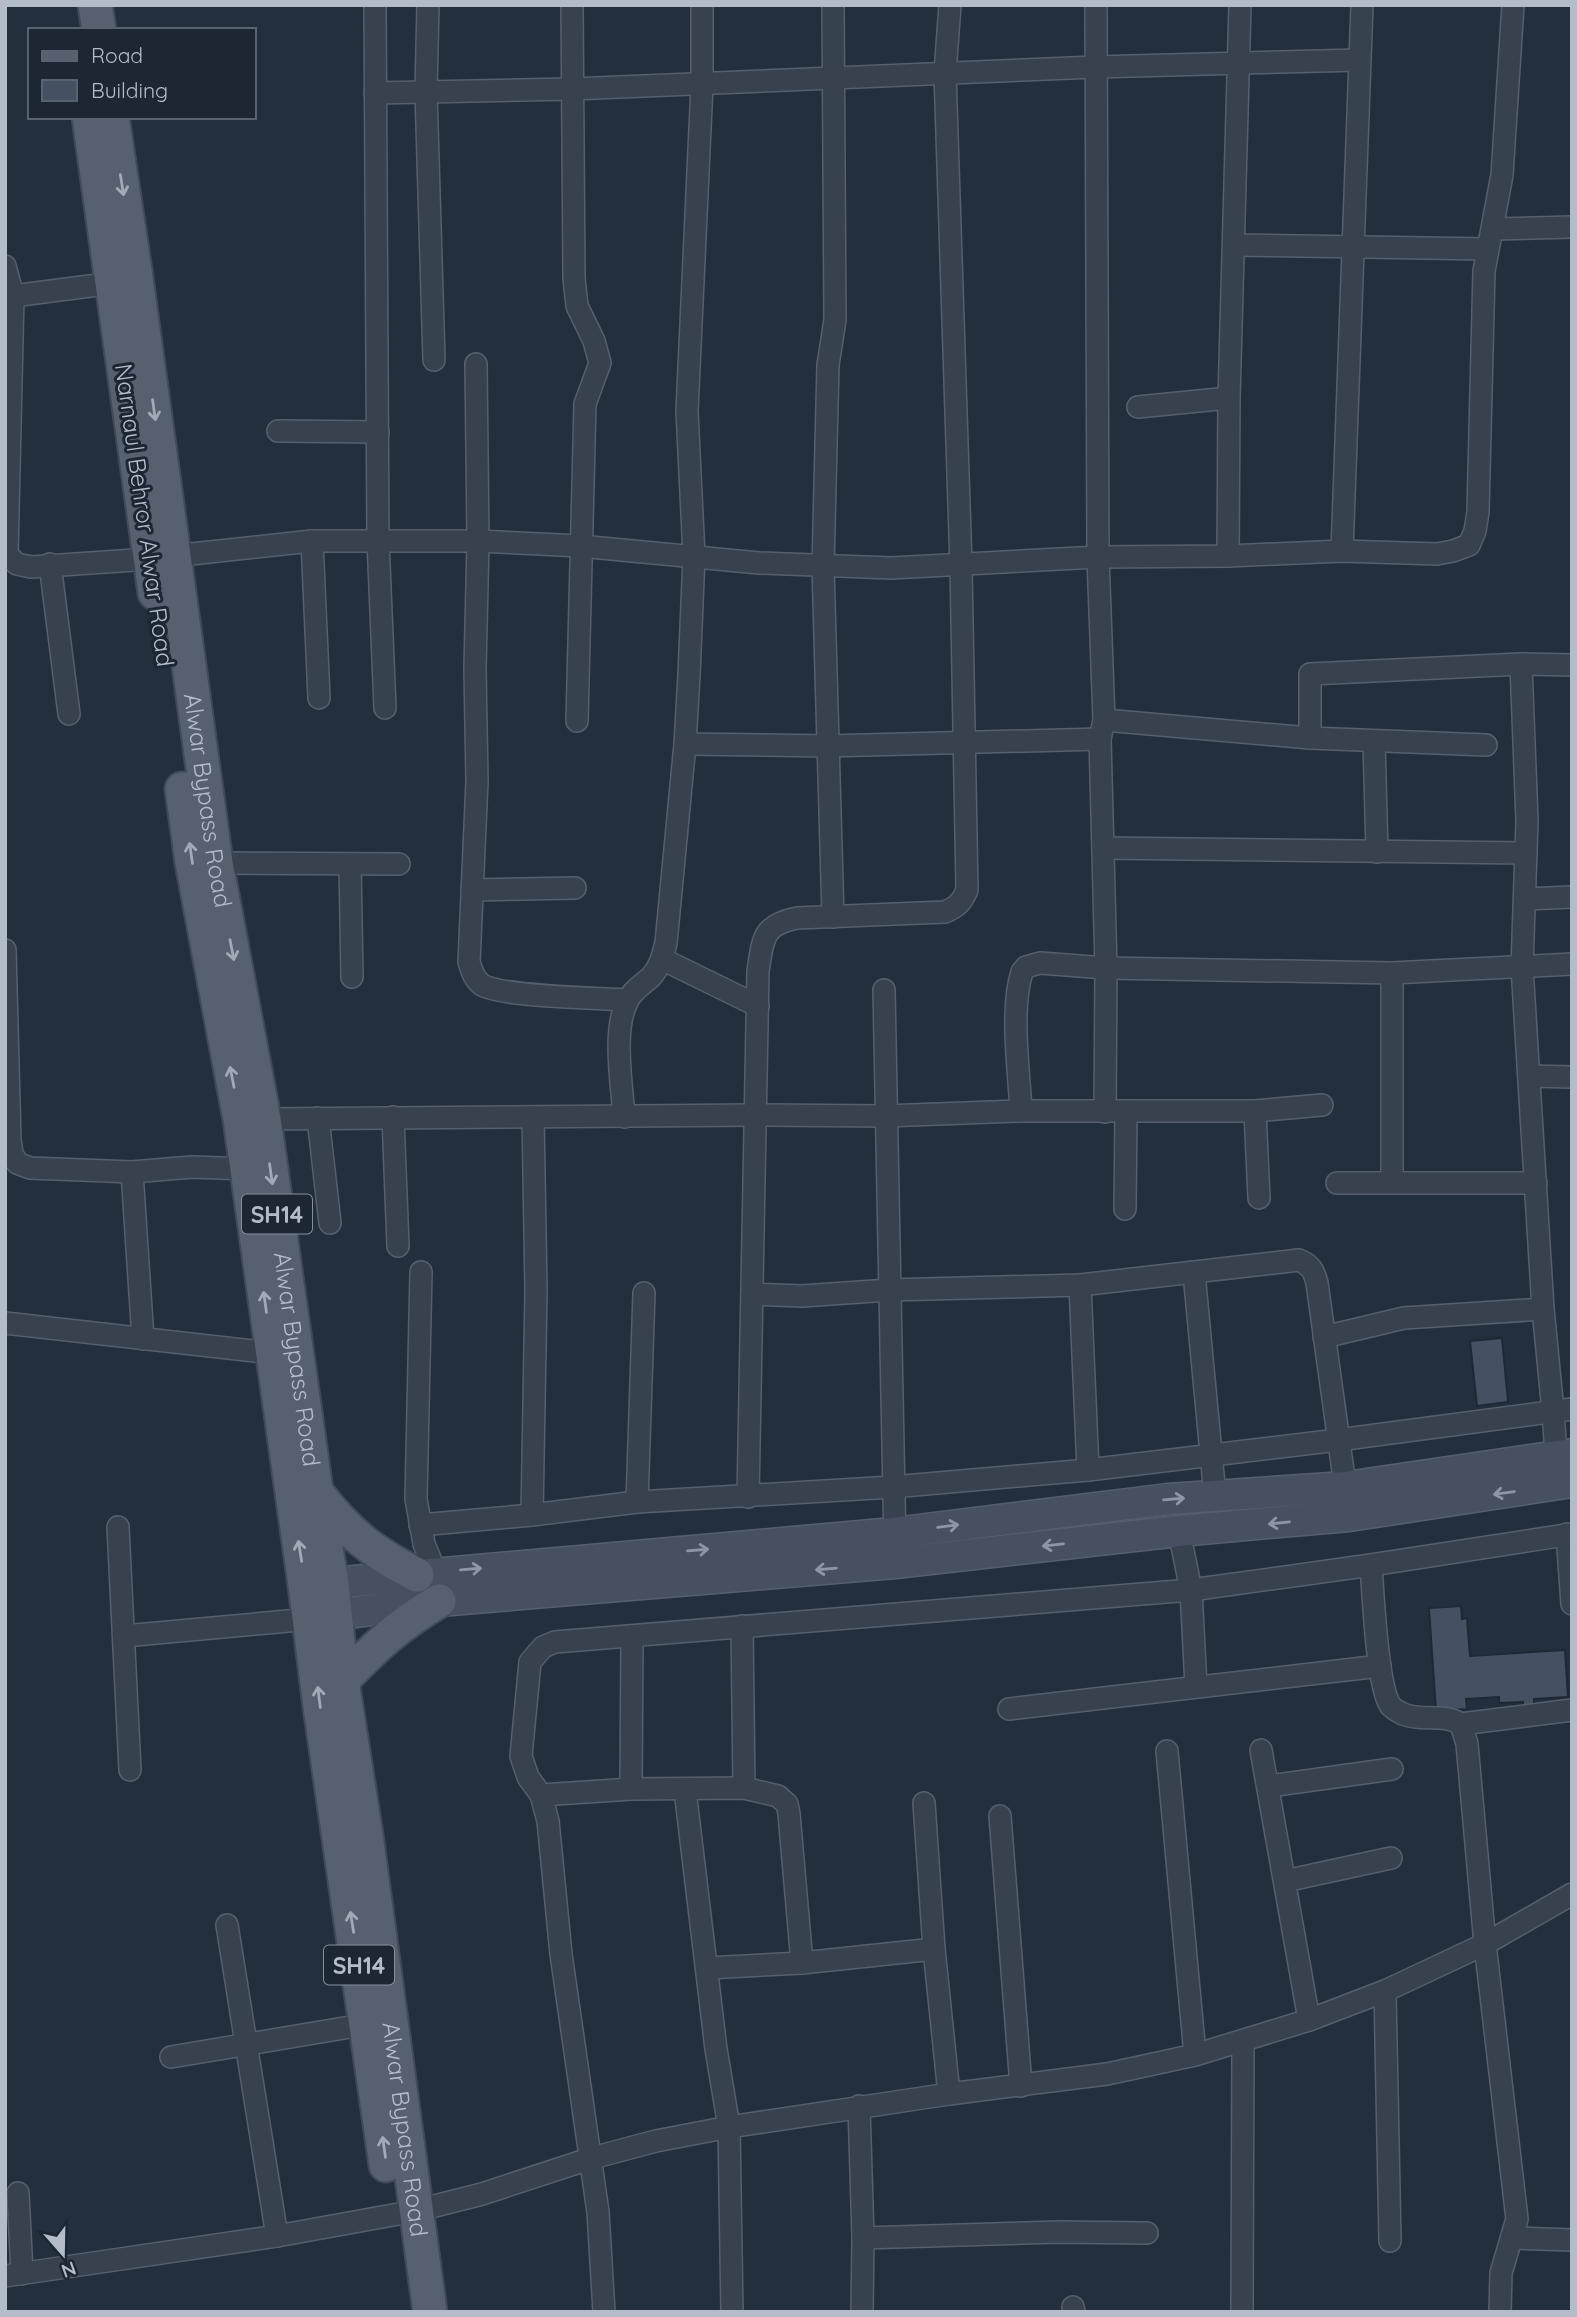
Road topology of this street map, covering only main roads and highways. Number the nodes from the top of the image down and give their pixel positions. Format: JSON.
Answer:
{"nodes":[{"id":1,"x":72,"y":5,"type":"edge"},
{"id":2,"x":95,"y":5,"type":"edge"},
{"id":3,"x":76,"y":28,"type":"edge"},
{"id":4,"x":99,"y":28,"type":"edge"},
{"id":5,"x":89,"y":119,"type":"edge"},
{"id":6,"x":112,"y":119,"type":"edge"},
{"id":7,"x":161,"y":557,"type":"junction"},
{"id":8,"x":1564,"y":1469,"type":"edge"},
{"id":9,"x":316,"y":1491,"type":"junction"},
{"id":10,"x":1348,"y":1501,"type":"junction"},
{"id":11,"x":431,"y":1583,"type":"junction"},
{"id":12,"x":319,"y":1584,"type":"junction"},
{"id":13,"x":322,"y":1617,"type":"junction"},
{"id":14,"x":342,"y":1681,"type":"junction"},
{"id":15,"x":404,"y":2213,"type":"junction"},
{"id":16,"x":407,"y":2312,"type":"edge"},
{"id":17,"x":430,"y":2312,"type":"edge"}],
"edges":[{"from":1,"to":3,"type":"main road"},
{"from":2,"to":4,"type":"main road"},
{"from":5,"to":7,"type":"main road","name":"Narnaul Behror Alwar Road","number":"SH14"},
{"from":6,"to":7,"type":"main road","name":"Alwar Bypass Road","number":"SH14","one_way":true},
{"from":7,"to":9,"type":"main road","name":"Alwar Bypass Road","number":"SH14","one_way":true},
{"from":12,"to":7,"type":"main road","name":"Narnaul Behror Alwar Road","number":"SH14","one_way":true},
{"from":8,"to":10,"type":"main road"},
{"from":9,"to":11,"type":"main road"},
{"from":9,"to":12,"type":"main road","name":"Alwar Bypass Road","number":"SH14"},
{"from":10,"to":11,"type":"main road","one_way":true},
{"from":11,"to":10,"type":"main road","one_way":true},
{"from":11,"to":12,"type":"main road"},
{"from":11,"to":13,"type":"main road"},
{"from":11,"to":14,"type":"main road"},
{"from":12,"to":13,"type":"main road","name":"Narnaul Behror Alwar Road","number":"SH14"},
{"from":13,"to":14,"type":"main road","name":"Alwar Bypass Road","number":"SH14"},
{"from":15,"to":13,"type":"main road","name":"Alwar Bypass Road","number":"SH14","one_way":true},
{"from":14,"to":15,"type":"main road","name":"Alwar Bypass Road","number":"SH14"},
{"from":15,"to":16,"type":"main road","name":"Alwar Bypass Road","number":"SH14"},
{"from":15,"to":17,"type":"main road","name":"Alwar Bypass Road","number":"SH14"}]}
